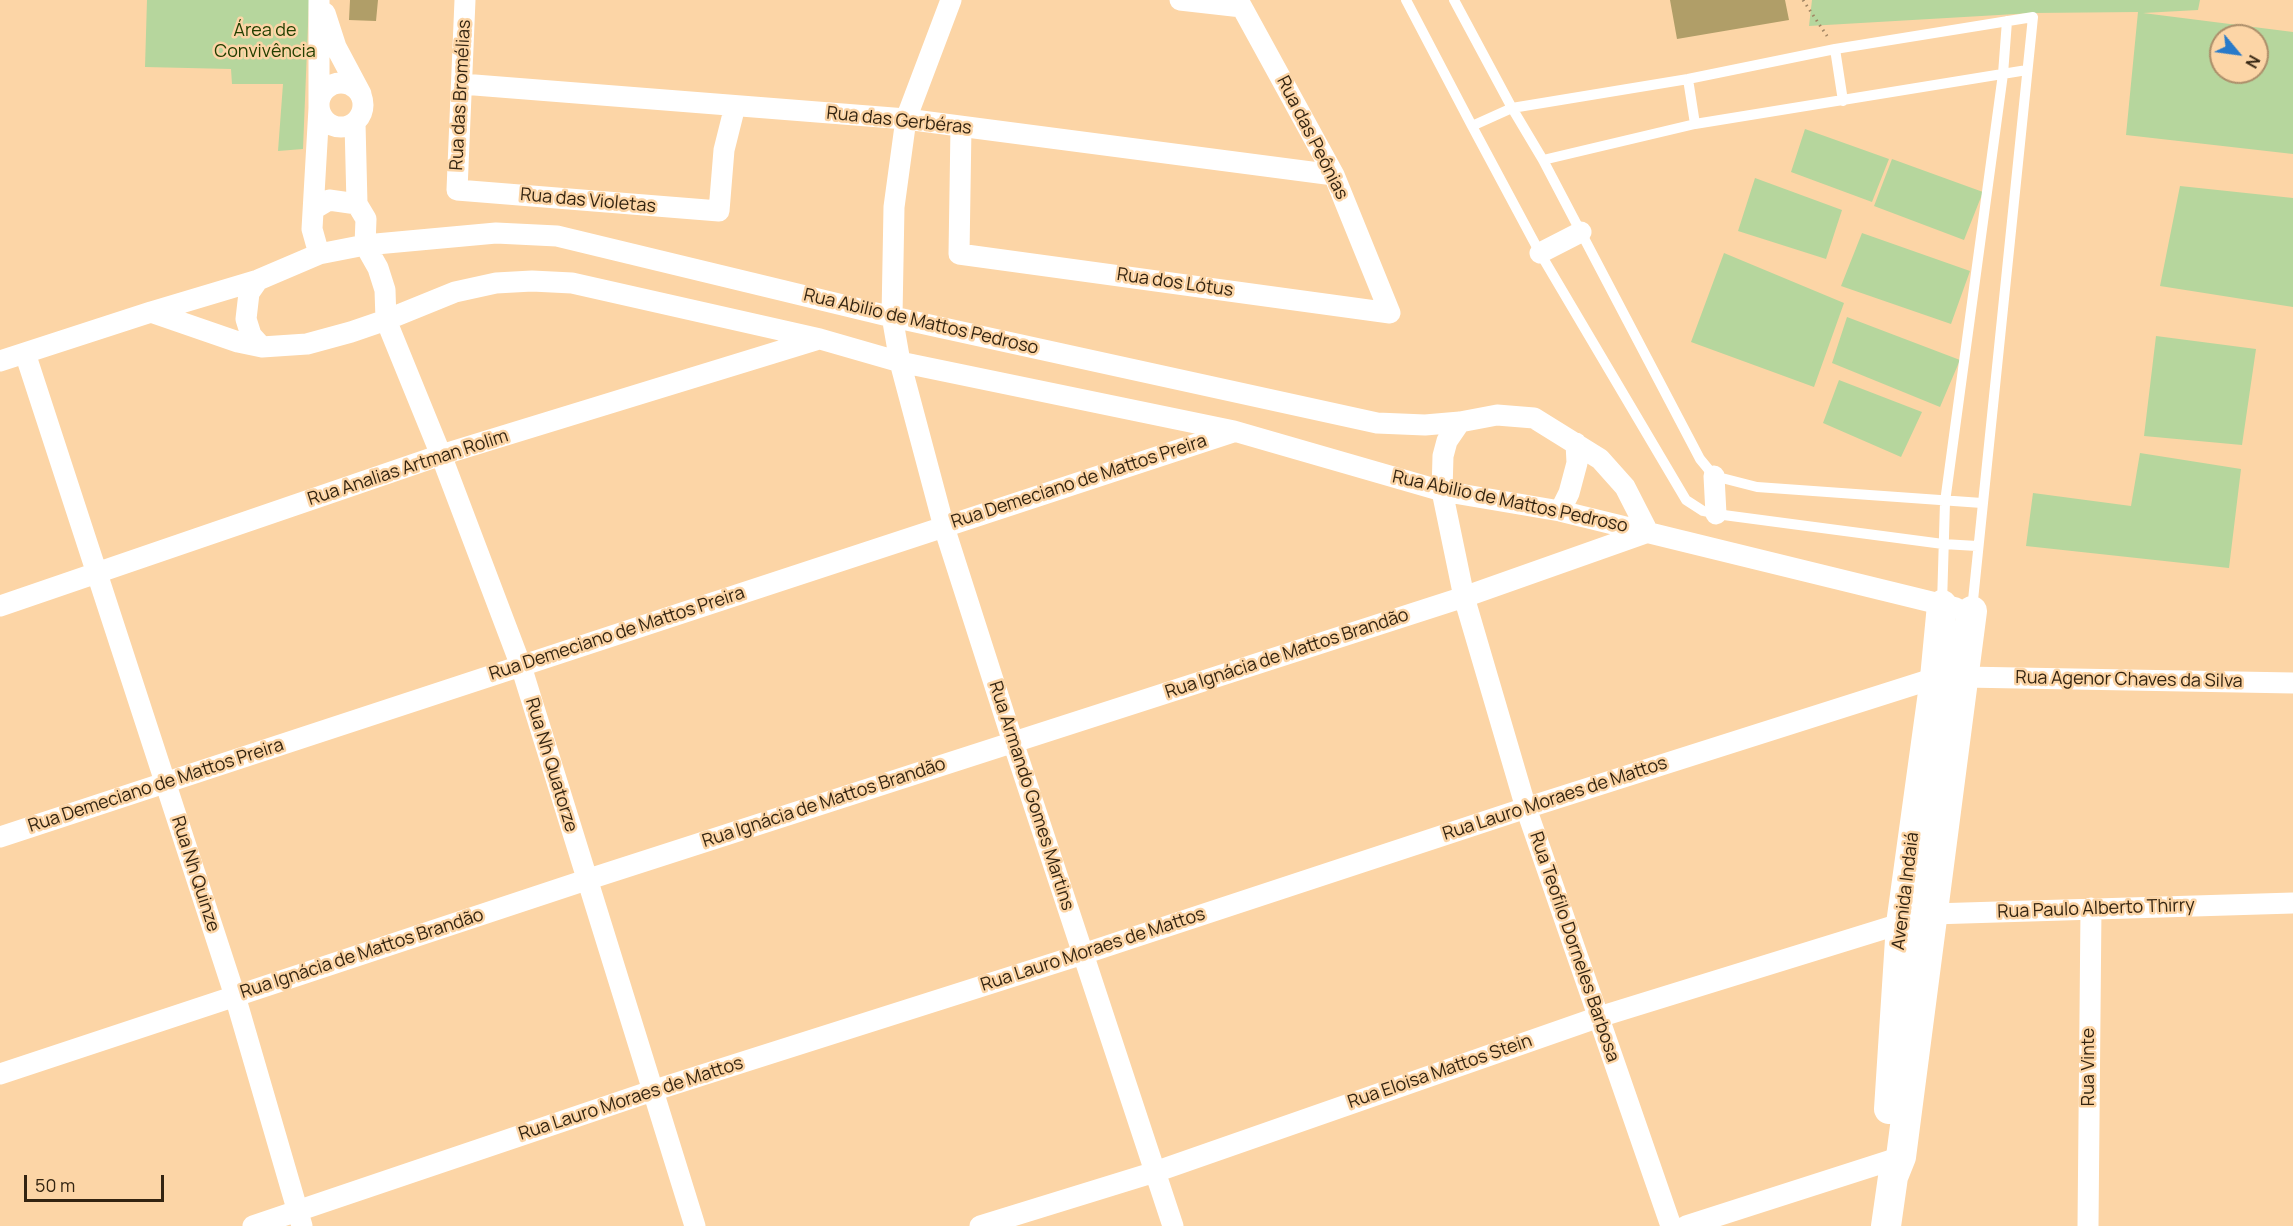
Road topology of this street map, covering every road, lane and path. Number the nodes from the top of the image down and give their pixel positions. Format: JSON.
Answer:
{"nodes":[{"id":1,"x":320,"y":0,"type":"edge"},
{"id":2,"x":465,"y":0,"type":"edge"},
{"id":3,"x":951,"y":0,"type":"edge"},
{"id":4,"x":1180,"y":0,"type":"edge"},
{"id":5,"x":1406,"y":0,"type":"edge"},
{"id":6,"x":1454,"y":0,"type":"edge"},
{"id":7,"x":1803,"y":0,"type":"edge"},
{"id":8,"x":1240,"y":4,"type":"edge"},
{"id":9,"x":2007,"y":21,"type":"junction"},
{"id":10,"x":1835,"y":49,"type":"junction"},
{"id":11,"x":2027,"y":70,"type":"junction"},
{"id":12,"x":2002,"y":74,"type":"junction"},
{"id":13,"x":1688,"y":79,"type":"junction"},
{"id":14,"x":462,"y":84,"type":"junction"},
{"id":15,"x":361,"y":94,"type":"junction"},
{"id":16,"x":1843,"y":101,"type":"junction"},
{"id":17,"x":735,"y":106,"type":"junction"},
{"id":18,"x":319,"y":108,"type":"junction"},
{"id":19,"x":1512,"y":108,"type":"junction"},
{"id":20,"x":901,"y":119,"type":"junction"},
{"id":21,"x":355,"y":123,"type":"junction"},
{"id":22,"x":1695,"y":124,"type":"junction"},
{"id":23,"x":1472,"y":126,"type":"junction"},
{"id":24,"x":961,"y":127,"type":"junction"},
{"id":25,"x":1543,"y":160,"type":"junction"},
{"id":26,"x":1334,"y":175,"type":"junction"},
{"id":27,"x":457,"y":190,"type":"joint"},
{"id":28,"x":357,"y":204,"type":"junction"},
{"id":29,"x":314,"y":208,"type":"junction"},
{"id":30,"x":1581,"y":232,"type":"junction"},
{"id":31,"x":365,"y":245,"type":"junction"},
{"id":32,"x":1540,"y":253,"type":"junction"},
{"id":33,"x":319,"y":254,"type":"junction"},
{"id":34,"x":258,"y":280,"type":"junction"},
{"id":35,"x":151,"y":312,"type":"junction"},
{"id":36,"x":1390,"y":313,"type":"joint"},
{"id":37,"x":888,"y":316,"type":"junction"},
{"id":38,"x":386,"y":320,"type":"junction"},
{"id":39,"x":820,"y":339,"type":"junction"},
{"id":40,"x":262,"y":347,"type":"junction"},
{"id":41,"x":25,"y":353,"type":"junction"},
{"id":42,"x":0,"y":361,"type":"edge"},
{"id":43,"x":900,"y":362,"type":"junction"},
{"id":44,"x":1460,"y":422,"type":"junction"},
{"id":45,"x":1234,"y":431,"type":"junction"},
{"id":46,"x":1576,"y":444,"type":"junction"},
{"id":47,"x":441,"y":455,"type":"junction"},
{"id":48,"x":1714,"y":476,"type":"junction"},
{"id":49,"x":1442,"y":491,"type":"junction"},
{"id":50,"x":1945,"y":502,"type":"junction"},
{"id":51,"x":1982,"y":503,"type":"junction"},
{"id":52,"x":1560,"y":511,"type":"junction"},
{"id":53,"x":1716,"y":514,"type":"junction"},
{"id":54,"x":944,"y":527,"type":"junction"},
{"id":55,"x":1648,"y":532,"type":"junction"},
{"id":56,"x":1943,"y":544,"type":"junction"},
{"id":57,"x":1977,"y":546,"type":"junction"},
{"id":58,"x":98,"y":574,"type":"junction"},
{"id":59,"x":1464,"y":597,"type":"junction"},
{"id":60,"x":1942,"y":605,"type":"junction"},
{"id":61,"x":0,"y":606,"type":"edge"},
{"id":62,"x":1972,"y":611,"type":"junction"},
{"id":63,"x":521,"y":666,"type":"junction"},
{"id":64,"x":1964,"y":677,"type":"junction"},
{"id":65,"x":1935,"y":678,"type":"junction"},
{"id":66,"x":2293,"y":683,"type":"edge"},
{"id":67,"x":1013,"y":742,"type":"junction"},
{"id":68,"x":166,"y":783,"type":"junction"},
{"id":69,"x":1526,"y":808,"type":"junction"},
{"id":70,"x":0,"y":837,"type":"edge"},
{"id":71,"x":586,"y":880,"type":"junction"},
{"id":72,"x":2293,"y":903,"type":"edge"},
{"id":73,"x":2091,"y":908,"type":"junction"},
{"id":74,"x":1932,"y":914,"type":"junction"},
{"id":75,"x":1901,"y":924,"type":"junction"},
{"id":76,"x":1083,"y":954,"type":"junction"},
{"id":77,"x":236,"y":996,"type":"junction"},
{"id":78,"x":1599,"y":1017,"type":"junction"},
{"id":79,"x":0,"y":1074,"type":"edge"},
{"id":80,"x":652,"y":1091,"type":"junction"},
{"id":81,"x":1894,"y":1166,"type":"junction"},
{"id":82,"x":1155,"y":1172,"type":"junction"},
{"id":83,"x":300,"y":1219,"type":"edge"},
{"id":84,"x":253,"y":1226,"type":"edge"},
{"id":85,"x":695,"y":1226,"type":"edge"},
{"id":86,"x":980,"y":1226,"type":"edge"},
{"id":87,"x":1173,"y":1226,"type":"edge"},
{"id":88,"x":1671,"y":1226,"type":"edge"},
{"id":89,"x":1686,"y":1226,"type":"edge"},
{"id":90,"x":1887,"y":1226,"type":"edge"},
{"id":91,"x":2088,"y":1226,"type":"edge"}],
"edges":[{"from":1,"to":15,"type":"street"},
{"from":1,"to":18,"type":"street"},
{"from":2,"to":14,"type":"street","name":"Rua das Bromélias"},
{"from":3,"to":20,"type":"street","name":"Rua Armando Gomes Martins"},
{"from":4,"to":8,"type":"street"},
{"from":5,"to":23,"type":"lane"},
{"from":6,"to":19,"type":"lane"},
{"from":7,"to":10,"type":"path"},
{"from":8,"to":26,"type":"street","name":"Rua das Peônias"},
{"from":9,"to":10,"type":"lane"},
{"from":9,"to":11,"type":"lane"},
{"from":9,"to":12,"type":"lane"},
{"from":10,"to":13,"type":"lane"},
{"from":10,"to":16,"type":"lane"},
{"from":11,"to":12,"type":"lane"},
{"from":11,"to":51,"type":"lane"},
{"from":12,"to":16,"type":"lane"},
{"from":12,"to":50,"type":"lane"},
{"from":13,"to":19,"type":"lane"},
{"from":13,"to":22,"type":"lane"},
{"from":14,"to":17,"type":"street","name":"Rua das Gerbéras"},
{"from":14,"to":27,"type":"street","name":"Rua das Bromélias"},
{"from":15,"to":18,"type":"street"},
{"from":15,"to":21,"type":"street"},
{"from":16,"to":22,"type":"lane"},
{"from":17,"to":20,"type":"street","name":"Rua das Gerbéras"},
{"from":17,"to":27,"type":"street","name":"Rua das Violetas"},
{"from":18,"to":21,"type":"street"},
{"from":18,"to":29,"type":"street"},
{"from":19,"to":23,"type":"lane"},
{"from":19,"to":25,"type":"lane"},
{"from":20,"to":24,"type":"street","name":"Rua das Gerbéras"},
{"from":20,"to":37,"type":"street","name":"Rua Armando Gomes Martins"},
{"from":21,"to":28,"type":"street"},
{"from":22,"to":25,"type":"lane"},
{"from":23,"to":32,"type":"lane"},
{"from":24,"to":26,"type":"street","name":"Rua das Gerbéras"},
{"from":24,"to":36,"type":"street","name":"Rua dos Lótus"},
{"from":25,"to":30,"type":"lane"},
{"from":26,"to":36,"type":"street","name":"Rua das Peônias"},
{"from":28,"to":29,"type":"street"},
{"from":28,"to":31,"type":"street"},
{"from":29,"to":33,"type":"street"},
{"from":30,"to":32,"type":"street"},
{"from":30,"to":48,"type":"lane"},
{"from":31,"to":33,"type":"street","name":"Rua Abilio de Mattos Pedroso"},
{"from":31,"to":37,"type":"street","name":"Rua Abilio de Mattos Pedroso"},
{"from":31,"to":38,"type":"street","name":"Rua Nh Quatorze"},
{"from":32,"to":53,"type":"lane"},
{"from":33,"to":34,"type":"street","name":"Rua Abilio de Mattos Pedroso"},
{"from":34,"to":35,"type":"street","name":"Rua Abilio de Mattos Pedroso"},
{"from":34,"to":40,"type":"street"},
{"from":35,"to":40,"type":"street","name":"Rua Abilio de Mattos Pedroso"},
{"from":35,"to":41,"type":"street","name":"Rua Abilio de Mattos Pedroso"},
{"from":37,"to":43,"type":"street","name":"Rua Armando Gomes Martins"},
{"from":37,"to":44,"type":"street","name":"Rua Abilio de Mattos Pedroso"},
{"from":38,"to":39,"type":"street","name":"Rua Abilio de Mattos Pedroso"},
{"from":38,"to":40,"type":"street","name":"Rua Abilio de Mattos Pedroso"},
{"from":38,"to":47,"type":"street","name":"Rua Nh Quatorze"},
{"from":39,"to":43,"type":"street","name":"Rua Abilio de Mattos Pedroso"},
{"from":39,"to":47,"type":"street","name":"Rua Analias Artman Rolim"},
{"from":41,"to":42,"type":"street","name":"Rua Abilio de Mattos Pedroso"},
{"from":41,"to":58,"type":"street","name":"Rua Nh Quinze"},
{"from":43,"to":45,"type":"street","name":"Rua Abilio de Mattos Pedroso"},
{"from":43,"to":54,"type":"street","name":"Rua Armando Gomes Martins"},
{"from":44,"to":46,"type":"street","name":"Rua Abilio de Mattos Pedroso"},
{"from":44,"to":49,"type":"street","name":"Rua Teofilo Dorneles Barbosa"},
{"from":45,"to":49,"type":"street","name":"Rua Abilio de Mattos Pedroso"},
{"from":45,"to":54,"type":"street","name":"Rua Demeciano de Mattos Preira"},
{"from":46,"to":52,"type":"street"},
{"from":46,"to":55,"type":"street","name":"Rua Abilio de Mattos Pedroso"},
{"from":47,"to":58,"type":"street","name":"Rua Analias Artman Rolim"},
{"from":47,"to":63,"type":"street","name":"Rua Nh Quatorze"},
{"from":48,"to":50,"type":"lane"},
{"from":48,"to":53,"type":"street"},
{"from":49,"to":52,"type":"street","name":"Rua Abilio de Mattos Pedroso"},
{"from":49,"to":59,"type":"street","name":"Rua Teofilo Dorneles Barbosa"},
{"from":50,"to":51,"type":"lane"},
{"from":50,"to":56,"type":"lane"},
{"from":51,"to":57,"type":"lane"},
{"from":52,"to":55,"type":"street","name":"Rua Abilio de Mattos Pedroso"},
{"from":53,"to":56,"type":"lane"},
{"from":54,"to":63,"type":"street","name":"Rua Demeciano de Mattos Preira"},
{"from":54,"to":67,"type":"street","name":"Rua Armando Gomes Martins"},
{"from":55,"to":59,"type":"street","name":"Rua Ignácia de Mattos Brandão"},
{"from":55,"to":60,"type":"street","name":"Rua Abilio de Mattos Pedroso"},
{"from":56,"to":57,"type":"lane"},
{"from":56,"to":60,"type":"lane"},
{"from":57,"to":62,"type":"lane"},
{"from":58,"to":61,"type":"street","name":"Rua Analias Artman Rolim"},
{"from":58,"to":68,"type":"street","name":"Rua Nh Quinze"},
{"from":59,"to":67,"type":"street","name":"Rua Ignácia de Mattos Brandão"},
{"from":59,"to":69,"type":"street","name":"Rua Teofilo Dorneles Barbosa"},
{"from":60,"to":62,"type":"street","name":"Rua Abilio de Mattos Pedroso"},
{"from":60,"to":65,"type":"street","name":"Avenida Indaiá"},
{"from":62,"to":64,"type":"street","name":"Avenida Indaiá"},
{"from":63,"to":68,"type":"street","name":"Rua Demeciano de Mattos Preira"},
{"from":63,"to":71,"type":"street","name":"Rua Nh Quatorze"},
{"from":64,"to":66,"type":"street","name":"Rua Agenor Chaves da Silva"},
{"from":64,"to":74,"type":"street","name":"Avenida Indaiá"},
{"from":65,"to":69,"type":"street","name":"Rua Lauro Moraes de Mattos"},
{"from":65,"to":75,"type":"street","name":"Avenida Indaiá"},
{"from":67,"to":71,"type":"street","name":"Rua Ignácia de Mattos Brandão"},
{"from":67,"to":76,"type":"street","name":"Rua Armando Gomes Martins"},
{"from":68,"to":70,"type":"street","name":"Rua Demeciano de Mattos Preira"},
{"from":68,"to":77,"type":"street","name":"Rua Nh Quinze"},
{"from":69,"to":76,"type":"street","name":"Rua Lauro Moraes de Mattos"},
{"from":69,"to":78,"type":"street","name":"Rua Teofilo Dorneles Barbosa"},
{"from":71,"to":77,"type":"street","name":"Rua Ignácia de Mattos Brandão"},
{"from":71,"to":80,"type":"street","name":"Rua Nh Quatorze"},
{"from":72,"to":73,"type":"street","name":"Rua Paulo Alberto Thirry"},
{"from":73,"to":74,"type":"street","name":"Rua Paulo Alberto Thirry"},
{"from":73,"to":91,"type":"street","name":"Rua Vinte"},
{"from":74,"to":75,"type":"street","name":"Rua Paulo Alberto Thirry"},
{"from":74,"to":81,"type":"street","name":"Avenida Indaiá"},
{"from":75,"to":78,"type":"street","name":"Rua Eloisa Mattos Stein"},
{"from":75,"to":81,"type":"street","name":"Avenida Indaiá"},
{"from":76,"to":80,"type":"street","name":"Rua Lauro Moraes de Mattos"},
{"from":76,"to":82,"type":"street","name":"Rua Armando Gomes Martins"},
{"from":77,"to":79,"type":"street","name":"Rua Ignácia de Mattos Brandão"},
{"from":77,"to":83,"type":"street","name":"Rua Nh Quinze"},
{"from":78,"to":82,"type":"street","name":"Rua Eloisa Mattos Stein"},
{"from":78,"to":88,"type":"street","name":"Rua Teofilo Dorneles Barbosa"},
{"from":80,"to":83,"type":"street","name":"Rua Lauro Moraes de Mattos"},
{"from":80,"to":85,"type":"street","name":"Rua Nh Quatorze"},
{"from":81,"to":89,"type":"street"},
{"from":81,"to":90,"type":"street","name":"Avenida Indaiá"},
{"from":82,"to":86,"type":"street","name":"Rua Eloisa Mattos Stein"},
{"from":82,"to":87,"type":"street","name":"Rua Armando Gomes Martins"},
{"from":83,"to":84,"type":"street","name":"Rua Lauro Moraes de Mattos"}]}
